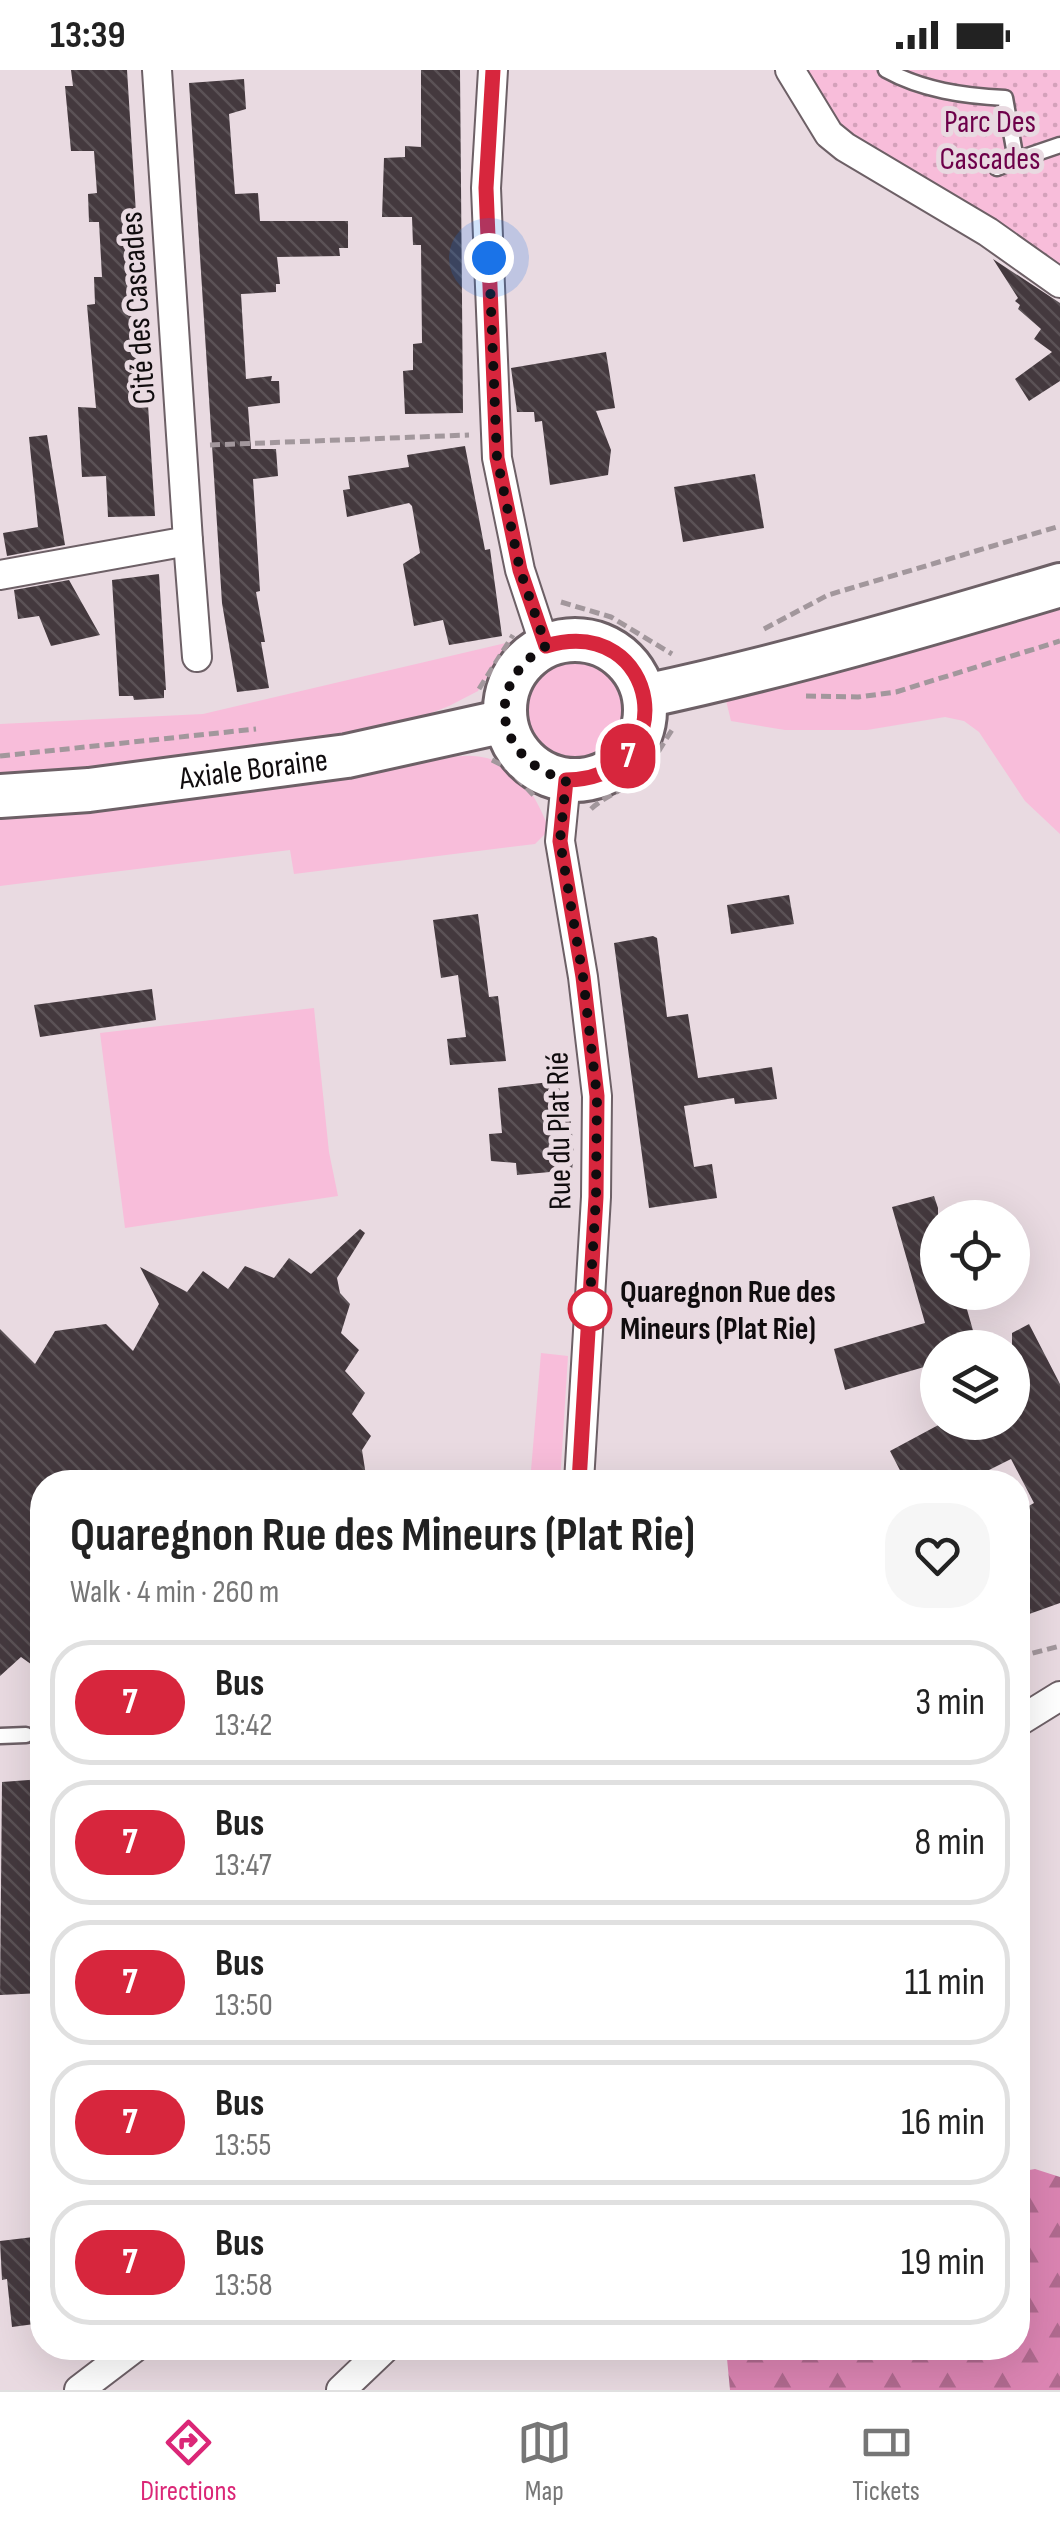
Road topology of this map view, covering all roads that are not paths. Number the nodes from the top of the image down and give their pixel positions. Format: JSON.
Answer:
{"nodes":[{"id":1,"x":157,"y":70,"type":"edge"},
{"id":2,"x":493,"y":70,"type":"edge"},
{"id":3,"x":790,"y":70,"type":"edge"},
{"id":4,"x":886,"y":70,"type":"edge"},
{"id":5,"x":1060,"y":145,"type":"edge"},
{"id":6,"x":1016,"y":160,"type":"junction"},
{"id":7,"x":997,"y":168,"type":"dead end"},
{"id":8,"x":1060,"y":283,"type":"edge"},
{"id":9,"x":188,"y":541,"type":"junction"},
{"id":10,"x":0,"y":575,"type":"edge"},
{"id":11,"x":1060,"y":585,"type":"edge"},
{"id":12,"x":532,"y":635,"type":"junction"},
{"id":13,"x":197,"y":657,"type":"dead end"},
{"id":14,"x":645,"y":696,"type":"junction"},
{"id":15,"x":491,"y":706,"type":"junction"},
{"id":16,"x":0,"y":796,"type":"edge"},
{"id":17,"x":576,"y":798,"type":"junction"},
{"id":18,"x":581,"y":1470,"type":"edge"},
{"id":19,"x":1060,"y":1696,"type":"edge"},
{"id":20,"x":1030,"y":1715,"type":"edge"},
{"id":21,"x":26,"y":1735,"type":"dead end"},
{"id":22,"x":0,"y":1736,"type":"edge"},
{"id":23,"x":118,"y":2360,"type":"edge"},
{"id":24,"x":372,"y":2360,"type":"edge"},
{"id":25,"x":79,"y":2390,"type":"edge"},
{"id":26,"x":341,"y":2390,"type":"edge"}],
"edges":[{"from":1,"to":9,"type":"street","name":"Cité des Cascades"},
{"from":2,"to":12,"type":"street"},
{"from":3,"to":8,"type":"street"},
{"from":4,"to":6,"type":"lane"},
{"from":5,"to":6,"type":"lane"},
{"from":6,"to":7,"type":"lane"},
{"from":9,"to":10,"type":"street"},
{"from":9,"to":13,"type":"street","name":"Cité des Cascades"},
{"from":11,"to":14,"type":"main road"},
{"from":12,"to":14,"type":"main road"},
{"from":12,"to":15,"type":"main road"},
{"from":14,"to":17,"type":"main road"},
{"from":15,"to":16,"type":"main road","name":"Axiale Boraine"},
{"from":15,"to":17,"type":"main road"},
{"from":17,"to":18,"type":"street","name":"Rue du Plat Rié"},
{"from":19,"to":20,"type":"street"},
{"from":21,"to":22,"type":"lane"},
{"from":23,"to":25,"type":"street"},
{"from":24,"to":26,"type":"street"}]}
